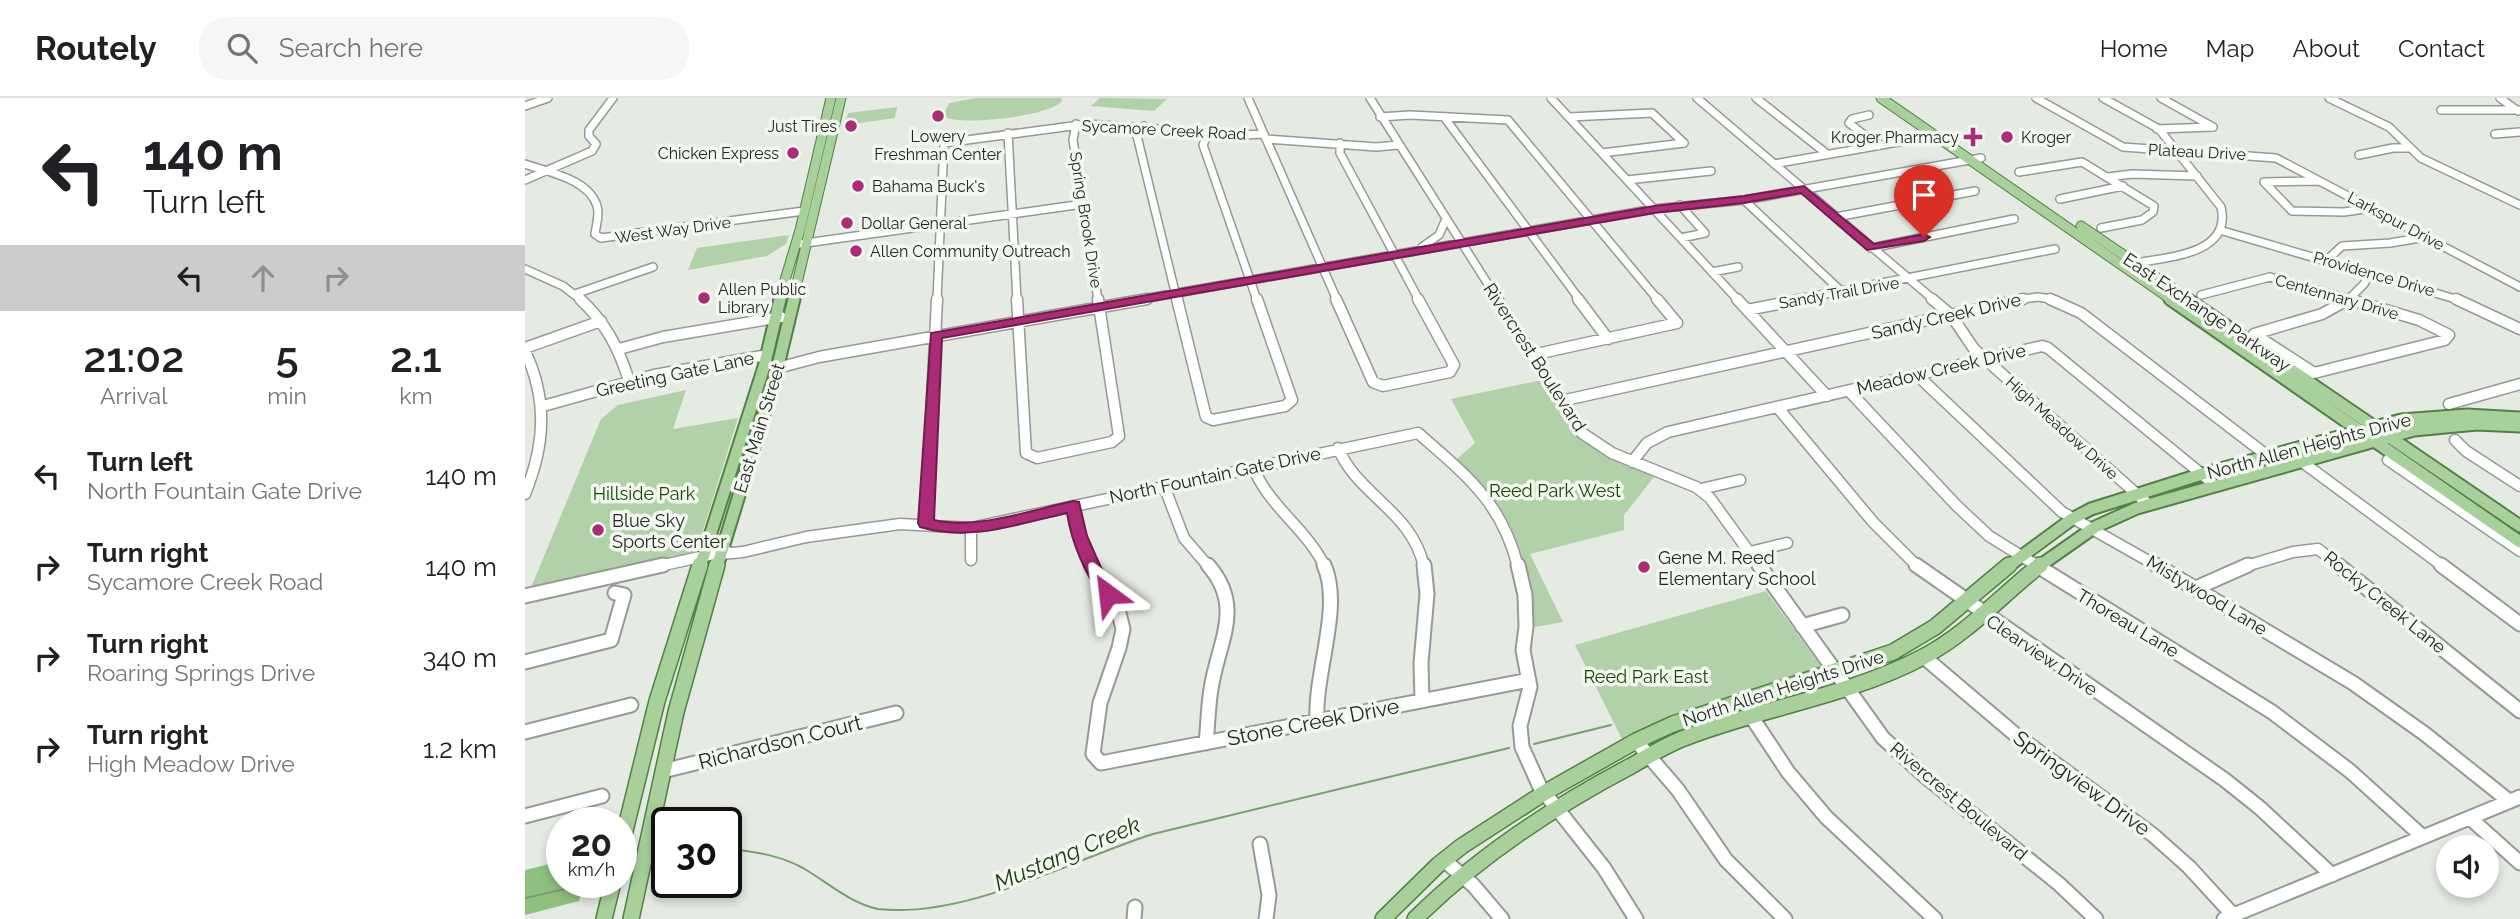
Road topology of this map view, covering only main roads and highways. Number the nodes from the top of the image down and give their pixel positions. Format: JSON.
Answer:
{"nodes":[{"id":1,"x":831,"y":98,"type":"edge"},
{"id":2,"x":841,"y":98,"type":"edge"},
{"id":3,"x":1881,"y":98,"type":"edge"},
{"id":4,"x":1894,"y":98,"type":"edge"},
{"id":5,"x":837,"y":111,"type":"junction"},
{"id":6,"x":827,"y":113,"type":"junction"},
{"id":7,"x":1916,"y":114,"type":"junction"},
{"id":8,"x":1906,"y":115,"type":"junction"},
{"id":9,"x":830,"y":141,"type":"junction"},
{"id":10,"x":819,"y":143,"type":"junction"},
{"id":11,"x":1976,"y":159,"type":"junction"},
{"id":12,"x":822,"y":175,"type":"junction"},
{"id":13,"x":811,"y":177,"type":"junction"},
{"id":14,"x":816,"y":209,"type":"junction"},
{"id":15,"x":804,"y":211,"type":"junction"},
{"id":16,"x":2134,"y":263,"type":"junction"},
{"id":17,"x":2123,"y":266,"type":"junction"},
{"id":18,"x":800,"y":269,"type":"junction"},
{"id":19,"x":786,"y":271,"type":"junction"},
{"id":20,"x":775,"y":318,"type":"joint"},
{"id":21,"x":2248,"y":336,"type":"junction"},
{"id":22,"x":2230,"y":340,"type":"junction"},
{"id":23,"x":2267,"y":354,"type":"junction"},
{"id":24,"x":2254,"y":357,"type":"junction"},
{"id":25,"x":765,"y":361,"type":"junction"},
{"id":26,"x":778,"y":364,"type":"junction"},
{"id":27,"x":2520,"y":418,"type":"edge"},
{"id":28,"x":2520,"y":426,"type":"edge"},
{"id":29,"x":2360,"y":430,"type":"junction"},
{"id":30,"x":2373,"y":433,"type":"junction"},
{"id":31,"x":2388,"y":436,"type":"junction"},
{"id":32,"x":750,"y":461,"type":"junction"},
{"id":33,"x":734,"y":464,"type":"junction"},
{"id":34,"x":2520,"y":526,"type":"edge"},
{"id":35,"x":2520,"y":542,"type":"edge"},
{"id":36,"x":1965,"y":603,"type":"joint"},
{"id":37,"x":1835,"y":673,"type":"joint"},
{"id":38,"x":1747,"y":709,"type":"junction"},
{"id":39,"x":663,"y":771,"type":"joint"},
{"id":40,"x":631,"y":807,"type":"edge"},
{"id":41,"x":609,"y":898,"type":"edge"},
{"id":42,"x":604,"y":919,"type":"edge"},
{"id":43,"x":631,"y":919,"type":"edge"},
{"id":44,"x":1383,"y":919,"type":"edge"},
{"id":45,"x":1415,"y":919,"type":"edge"}],
"edges":[{"from":1,"to":6,"type":"main road","name":"East Main Street"},
{"from":2,"to":5,"type":"main road","name":"East Main Street"},
{"from":3,"to":8,"type":"main road","name":"East Exchange Parkway"},
{"from":4,"to":7,"type":"main road","name":"East Exchange Parkway"},
{"from":5,"to":6,"type":"main road"},
{"from":5,"to":9,"type":"main road","name":"East Main Street"},
{"from":6,"to":10,"type":"main road","name":"East Main Street"},
{"from":7,"to":8,"type":"main road"},
{"from":7,"to":11,"type":"main road","name":"East Exchange Parkway"},
{"from":8,"to":11,"type":"main road","name":"East Exchange Parkway"},
{"from":9,"to":10,"type":"main road"},
{"from":9,"to":12,"type":"main road","name":"East Main Street"},
{"from":10,"to":13,"type":"main road","name":"East Main Street"},
{"from":11,"to":16,"type":"main road","name":"East Exchange Parkway"},
{"from":11,"to":17,"type":"main road","name":"East Exchange Parkway"},
{"from":12,"to":13,"type":"main road"},
{"from":12,"to":14,"type":"main road","name":"East Main Street"},
{"from":13,"to":15,"type":"main road","name":"East Main Street"},
{"from":14,"to":15,"type":"main road"},
{"from":14,"to":18,"type":"main road","name":"East Main Street"},
{"from":15,"to":19,"type":"main road","name":"East Main Street"},
{"from":16,"to":17,"type":"main road"},
{"from":16,"to":21,"type":"main road","name":"East Exchange Parkway"},
{"from":17,"to":22,"type":"main road","name":"East Exchange Parkway"},
{"from":18,"to":19,"type":"main road"},
{"from":18,"to":26,"type":"main road","name":"East Main Street"},
{"from":19,"to":20,"type":"main road","name":"East Main Street"},
{"from":20,"to":25,"type":"main road","name":"East Main Street"},
{"from":21,"to":22,"type":"main road"},
{"from":21,"to":23,"type":"main road","name":"East Exchange Parkway"},
{"from":22,"to":24,"type":"main road","name":"East Exchange Parkway"},
{"from":23,"to":24,"type":"main road"},
{"from":23,"to":30,"type":"main road","name":"East Exchange Parkway"},
{"from":24,"to":29,"type":"main road","name":"East Exchange Parkway"},
{"from":25,"to":26,"type":"main road"},
{"from":25,"to":33,"type":"main road","name":"East Main Street"},
{"from":26,"to":32,"type":"main road","name":"East Main Street"},
{"from":27,"to":30,"type":"main road","name":"North Allen Heights Drive"},
{"from":28,"to":31,"type":"main road","name":"North Allen Heights Drive"},
{"from":29,"to":30,"type":"main road","name":"East Exchange Parkway"},
{"from":29,"to":36,"type":"main road","name":"North Allen Heights Drive"},
{"from":30,"to":31,"type":"main road","name":"North Allen Heights Drive"},
{"from":30,"to":35,"type":"main road","name":"East Exchange Parkway"},
{"from":30,"to":38,"type":"main road","name":"North Allen Heights Drive"},
{"from":31,"to":34,"type":"main road"},
{"from":32,"to":33,"type":"main road"},
{"from":32,"to":39,"type":"main road","name":"East Main Street"},
{"from":33,"to":40,"type":"main road","name":"East Main Street"},
{"from":36,"to":37,"type":"main road","name":"North Allen Heights Drive"},
{"from":37,"to":38,"type":"main road","name":"North Allen Heights Drive"},
{"from":38,"to":44,"type":"main road","name":"North Allen Heights Drive"},
{"from":38,"to":45,"type":"main road","name":"North Allen Heights Drive"},
{"from":39,"to":43,"type":"main road","name":"East Main Street"},
{"from":41,"to":42,"type":"main road"}]}
